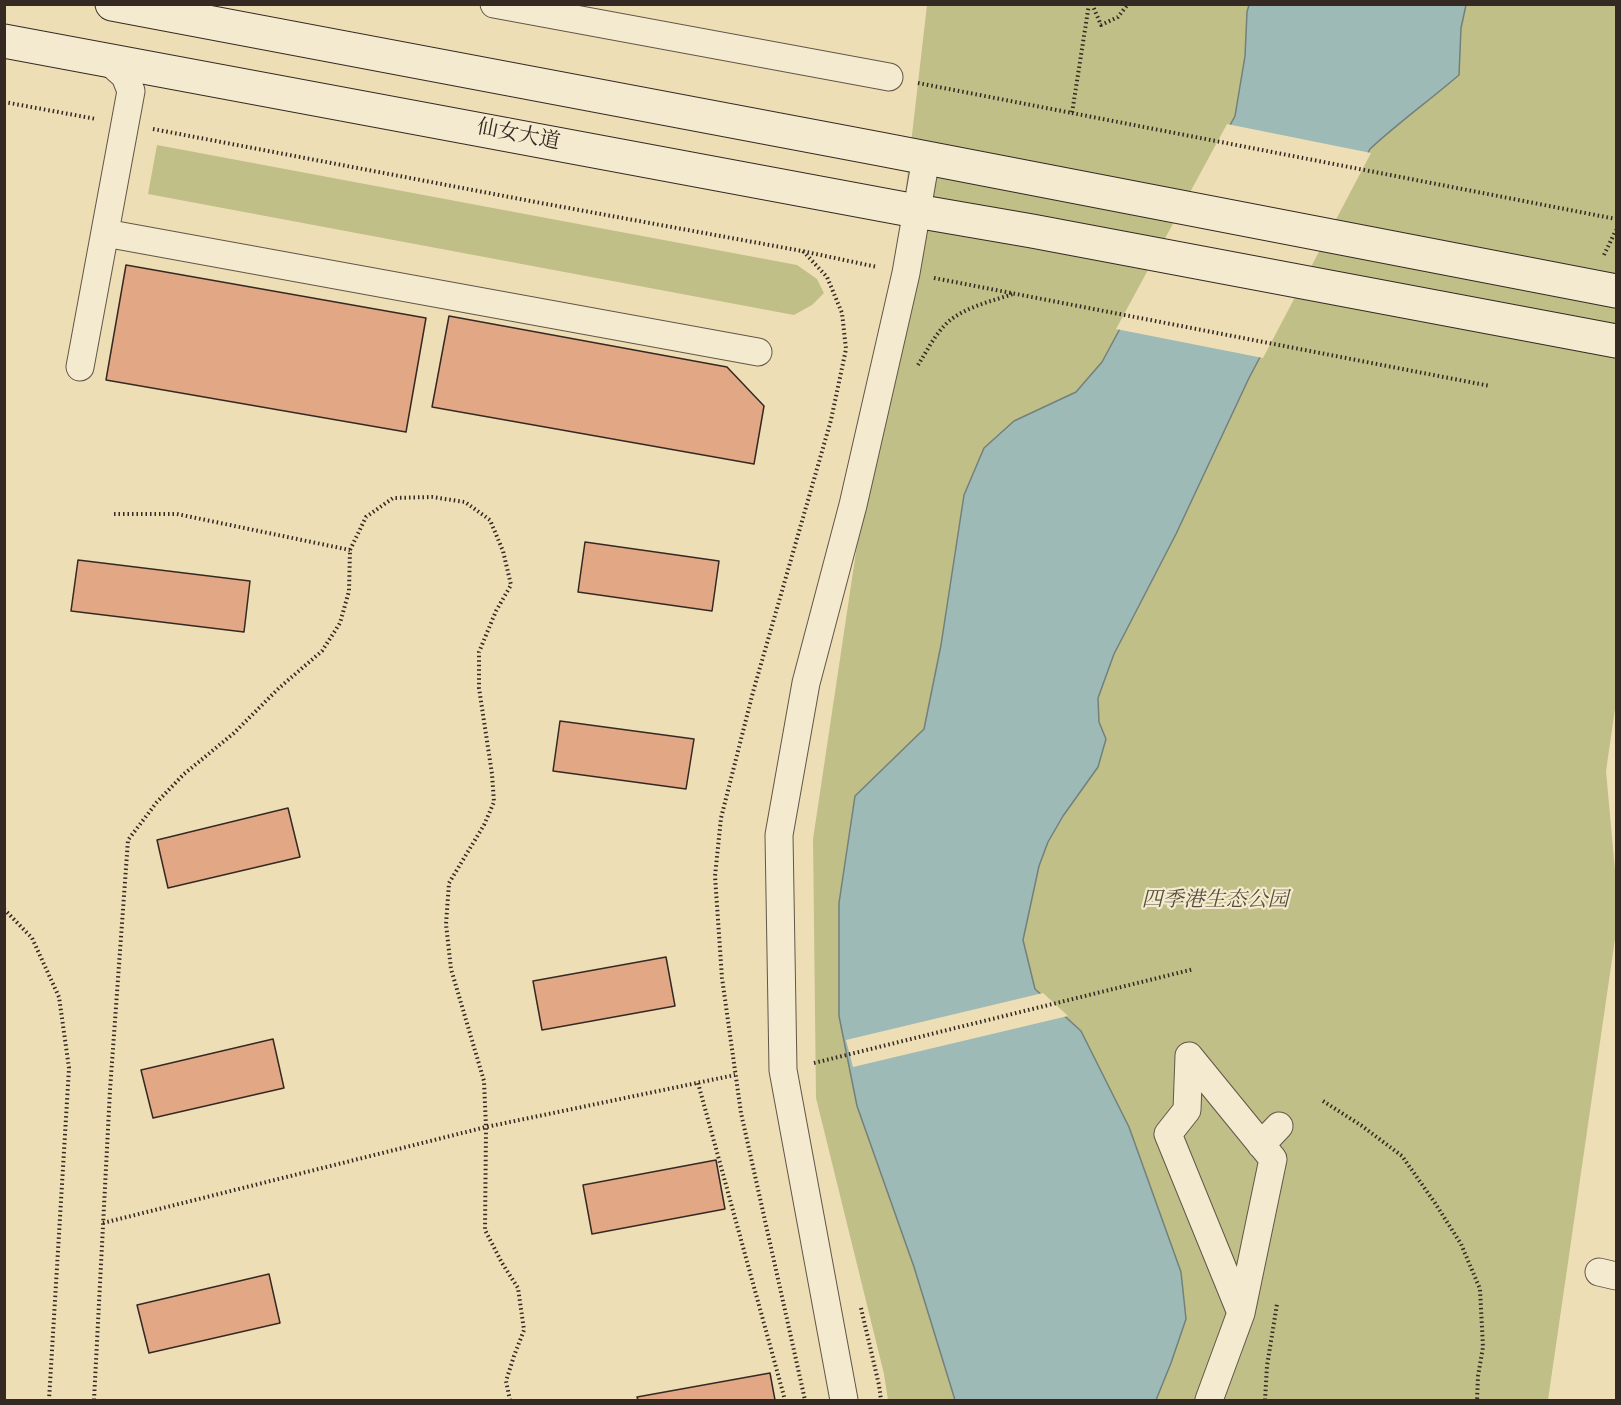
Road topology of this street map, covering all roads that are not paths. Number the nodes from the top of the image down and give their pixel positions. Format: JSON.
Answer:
{"nodes":[{"id":1,"x":112,"y":4,"type":"edge"},
{"id":2,"x":494,"y":4,"type":"edge"},
{"id":3,"x":4,"y":41,"type":"edge"},
{"id":4,"x":106,"y":59,"type":"junction"},
{"id":5,"x":176,"y":73,"type":"junction"},
{"id":6,"x":889,"y":77,"type":"road end"},
{"id":7,"x":127,"y":118,"type":"junction"},
{"id":8,"x":926,"y":158,"type":"junction"},
{"id":9,"x":916,"y":211,"type":"junction"},
{"id":10,"x":105,"y":233,"type":"junction"},
{"id":11,"x":1613,"y":290,"type":"edge"},
{"id":12,"x":1611,"y":340,"type":"edge"},
{"id":13,"x":758,"y":352,"type":"dead end"},
{"id":14,"x":80,"y":367,"type":"dead end"},
{"id":15,"x":1241,"y":1313,"type":"junction"},
{"id":16,"x":844,"y":1401,"type":"edge"},
{"id":17,"x":1209,"y":1401,"type":"edge"}],
"edges":[{"from":1,"to":8,"type":"main road"},
{"from":2,"to":6,"type":"street"},
{"from":3,"to":4,"type":"main road","name":"仙女大道"},
{"from":4,"to":5,"type":"main road","name":"仙女大道"},
{"from":4,"to":7,"type":"street"},
{"from":5,"to":7,"type":"street"},
{"from":5,"to":9,"type":"main road","name":"仙女大道"},
{"from":7,"to":10,"type":"street"},
{"from":8,"to":9,"type":"street"},
{"from":8,"to":11,"type":"main road"},
{"from":9,"to":12,"type":"main road","name":"仙女大道"},
{"from":9,"to":16,"type":"street"},
{"from":10,"to":13,"type":"street"},
{"from":10,"to":14,"type":"street"},
{"from":15,"to":15,"type":"street"},
{"from":15,"to":17,"type":"street"}]}
